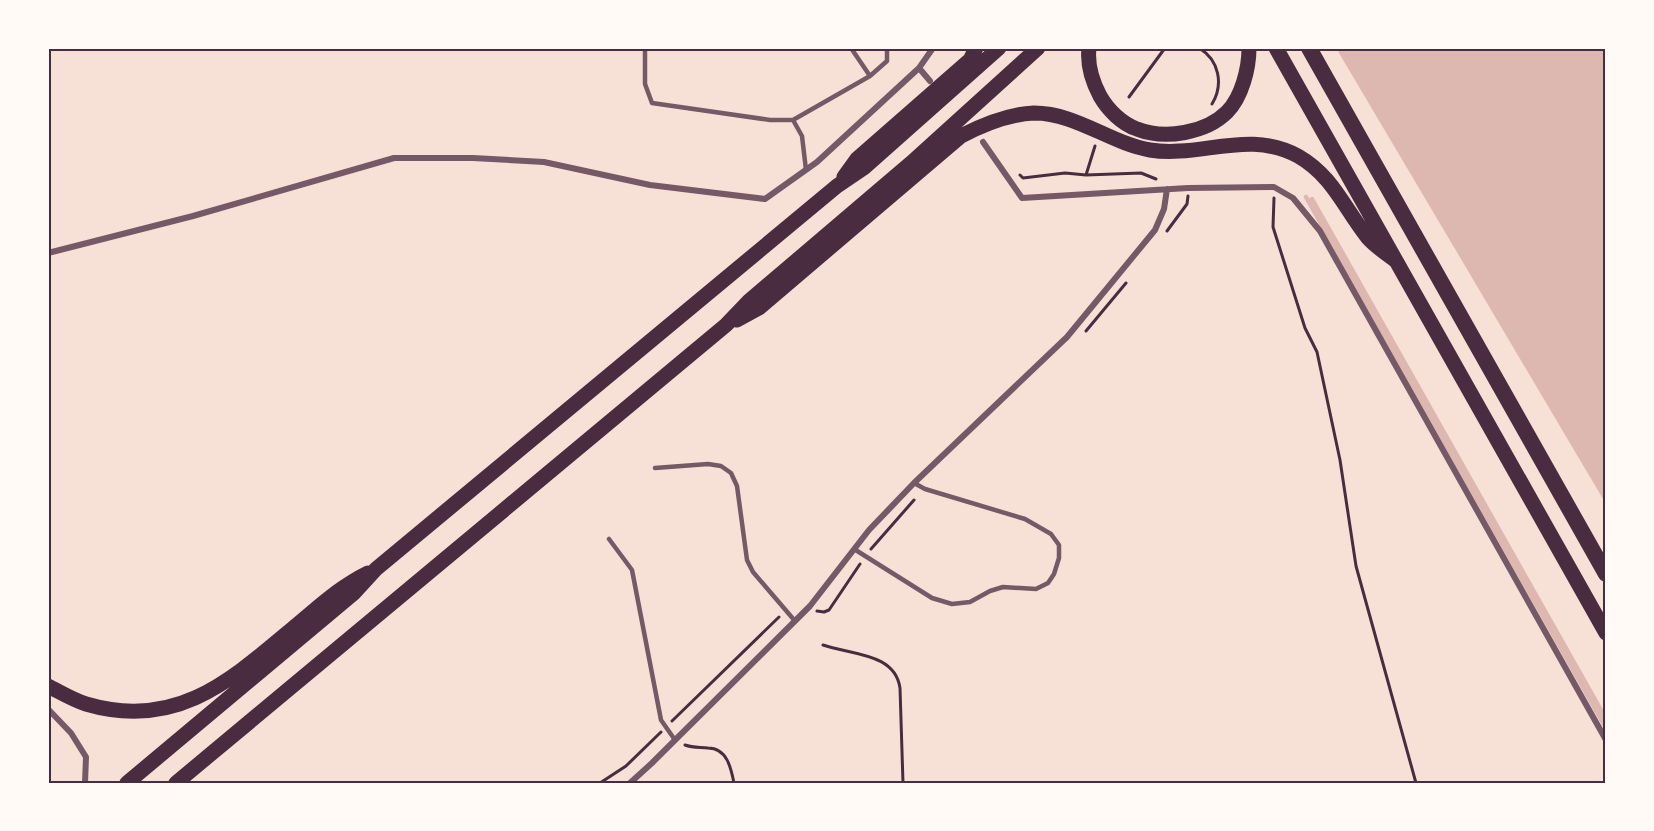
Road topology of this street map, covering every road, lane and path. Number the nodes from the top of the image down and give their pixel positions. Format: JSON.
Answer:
{"nodes":[{"id":1,"x":645,"y":48,"type":"edge"},
{"id":2,"x":851,"y":48,"type":"edge"},
{"id":3,"x":887,"y":48,"type":"edge"},
{"id":4,"x":933,"y":48,"type":"edge"},
{"id":5,"x":976,"y":48,"type":"edge"},
{"id":6,"x":999,"y":48,"type":"edge"},
{"id":7,"x":1038,"y":48,"type":"edge"},
{"id":8,"x":1089,"y":48,"type":"edge"},
{"id":9,"x":1165,"y":48,"type":"edge"},
{"id":10,"x":1199,"y":48,"type":"edge"},
{"id":11,"x":1249,"y":48,"type":"edge"},
{"id":12,"x":1276,"y":48,"type":"edge"},
{"id":13,"x":1309,"y":48,"type":"edge"},
{"id":14,"x":919,"y":68,"type":"junction"},
{"id":15,"x":870,"y":76,"type":"junction"},
{"id":16,"x":930,"y":81,"type":"dead end"},
{"id":17,"x":1129,"y":97,"type":"dead end"},
{"id":18,"x":1204,"y":111,"type":"dead end"},
{"id":19,"x":793,"y":120,"type":"junction"},
{"id":20,"x":983,"y":142,"type":"dead end"},
{"id":21,"x":1095,"y":144,"type":"dead end"},
{"id":22,"x":1015,"y":170,"type":"dead end"},
{"id":23,"x":806,"y":171,"type":"junction"},
{"id":24,"x":1086,"y":175,"type":"junction"},
{"id":25,"x":1159,"y":179,"type":"dead end"},
{"id":26,"x":837,"y":186,"type":"junction"},
{"id":27,"x":1274,"y":187,"type":"junction"},
{"id":28,"x":1167,"y":189,"type":"junction"},
{"id":29,"x":48,"y":254,"type":"edge"},
{"id":30,"x":1396,"y":261,"type":"junction"},
{"id":31,"x":726,"y":325,"type":"junction"},
{"id":32,"x":655,"y":468,"type":"dead end"},
{"id":33,"x":914,"y":483,"type":"junction"},
{"id":34,"x":609,"y":539,"type":"dead end"},
{"id":35,"x":854,"y":549,"type":"junction"},
{"id":36,"x":376,"y":569,"type":"junction"},
{"id":37,"x":1606,"y":574,"type":"edge"},
{"id":38,"x":785,"y":610,"type":"junction"},
{"id":39,"x":795,"y":621,"type":"junction"},
{"id":40,"x":1606,"y":633,"type":"edge"},
{"id":41,"x":824,"y":645,"type":"dead end"},
{"id":42,"x":48,"y":686,"type":"edge"},
{"id":43,"x":48,"y":709,"type":"edge"},
{"id":44,"x":670,"y":723,"type":"dead end"},
{"id":45,"x":659,"y":734,"type":"dead end"},
{"id":46,"x":675,"y":740,"type":"junction"},
{"id":47,"x":1606,"y":740,"type":"edge"},
{"id":48,"x":85,"y":783,"type":"edge"},
{"id":49,"x":127,"y":783,"type":"edge"},
{"id":50,"x":176,"y":783,"type":"edge"},
{"id":51,"x":600,"y":783,"type":"edge"},
{"id":52,"x":630,"y":783,"type":"edge"},
{"id":53,"x":734,"y":783,"type":"edge"},
{"id":54,"x":903,"y":783,"type":"edge"},
{"id":55,"x":1416,"y":783,"type":"edge"}],
"edges":[{"from":1,"to":19,"type":"lane"},
{"from":2,"to":15,"type":"lane"},
{"from":3,"to":15,"type":"lane"},
{"from":4,"to":14,"type":"street"},
{"from":5,"to":26,"type":"highway"},
{"from":6,"to":26,"type":"highway"},
{"from":7,"to":31,"type":"highway"},
{"from":8,"to":11,"type":"highway"},
{"from":9,"to":17,"type":"path"},
{"from":10,"to":18,"type":"path"},
{"from":12,"to":30,"type":"highway"},
{"from":13,"to":37,"type":"highway"},
{"from":14,"to":16,"type":"street"},
{"from":14,"to":23,"type":"street"},
{"from":15,"to":19,"type":"lane"},
{"from":19,"to":23,"type":"lane"},
{"from":20,"to":28,"type":"street"},
{"from":21,"to":24,"type":"path"},
{"from":22,"to":24,"type":"path"},
{"from":23,"to":29,"type":"street"},
{"from":24,"to":25,"type":"path"},
{"from":26,"to":36,"type":"highway"},
{"from":27,"to":28,"type":"street"},
{"from":27,"to":47,"type":"street"},
{"from":27,"to":55,"type":"path"},
{"from":28,"to":33,"type":"street"},
{"from":30,"to":31,"type":"highway"},
{"from":30,"to":40,"type":"highway"},
{"from":31,"to":50,"type":"highway"},
{"from":32,"to":38,"type":"lane"},
{"from":33,"to":35,"type":"street"},
{"from":33,"to":35,"type":"lane"},
{"from":34,"to":46,"type":"lane"},
{"from":35,"to":39,"type":"street"},
{"from":36,"to":42,"type":"highway"},
{"from":36,"to":49,"type":"highway"},
{"from":38,"to":39,"type":"lane"},
{"from":38,"to":44,"type":"path"},
{"from":39,"to":46,"type":"street"},
{"from":41,"to":54,"type":"path"},
{"from":43,"to":48,"type":"street"},
{"from":45,"to":51,"type":"path"},
{"from":46,"to":52,"type":"street"},
{"from":46,"to":53,"type":"path"}]}
